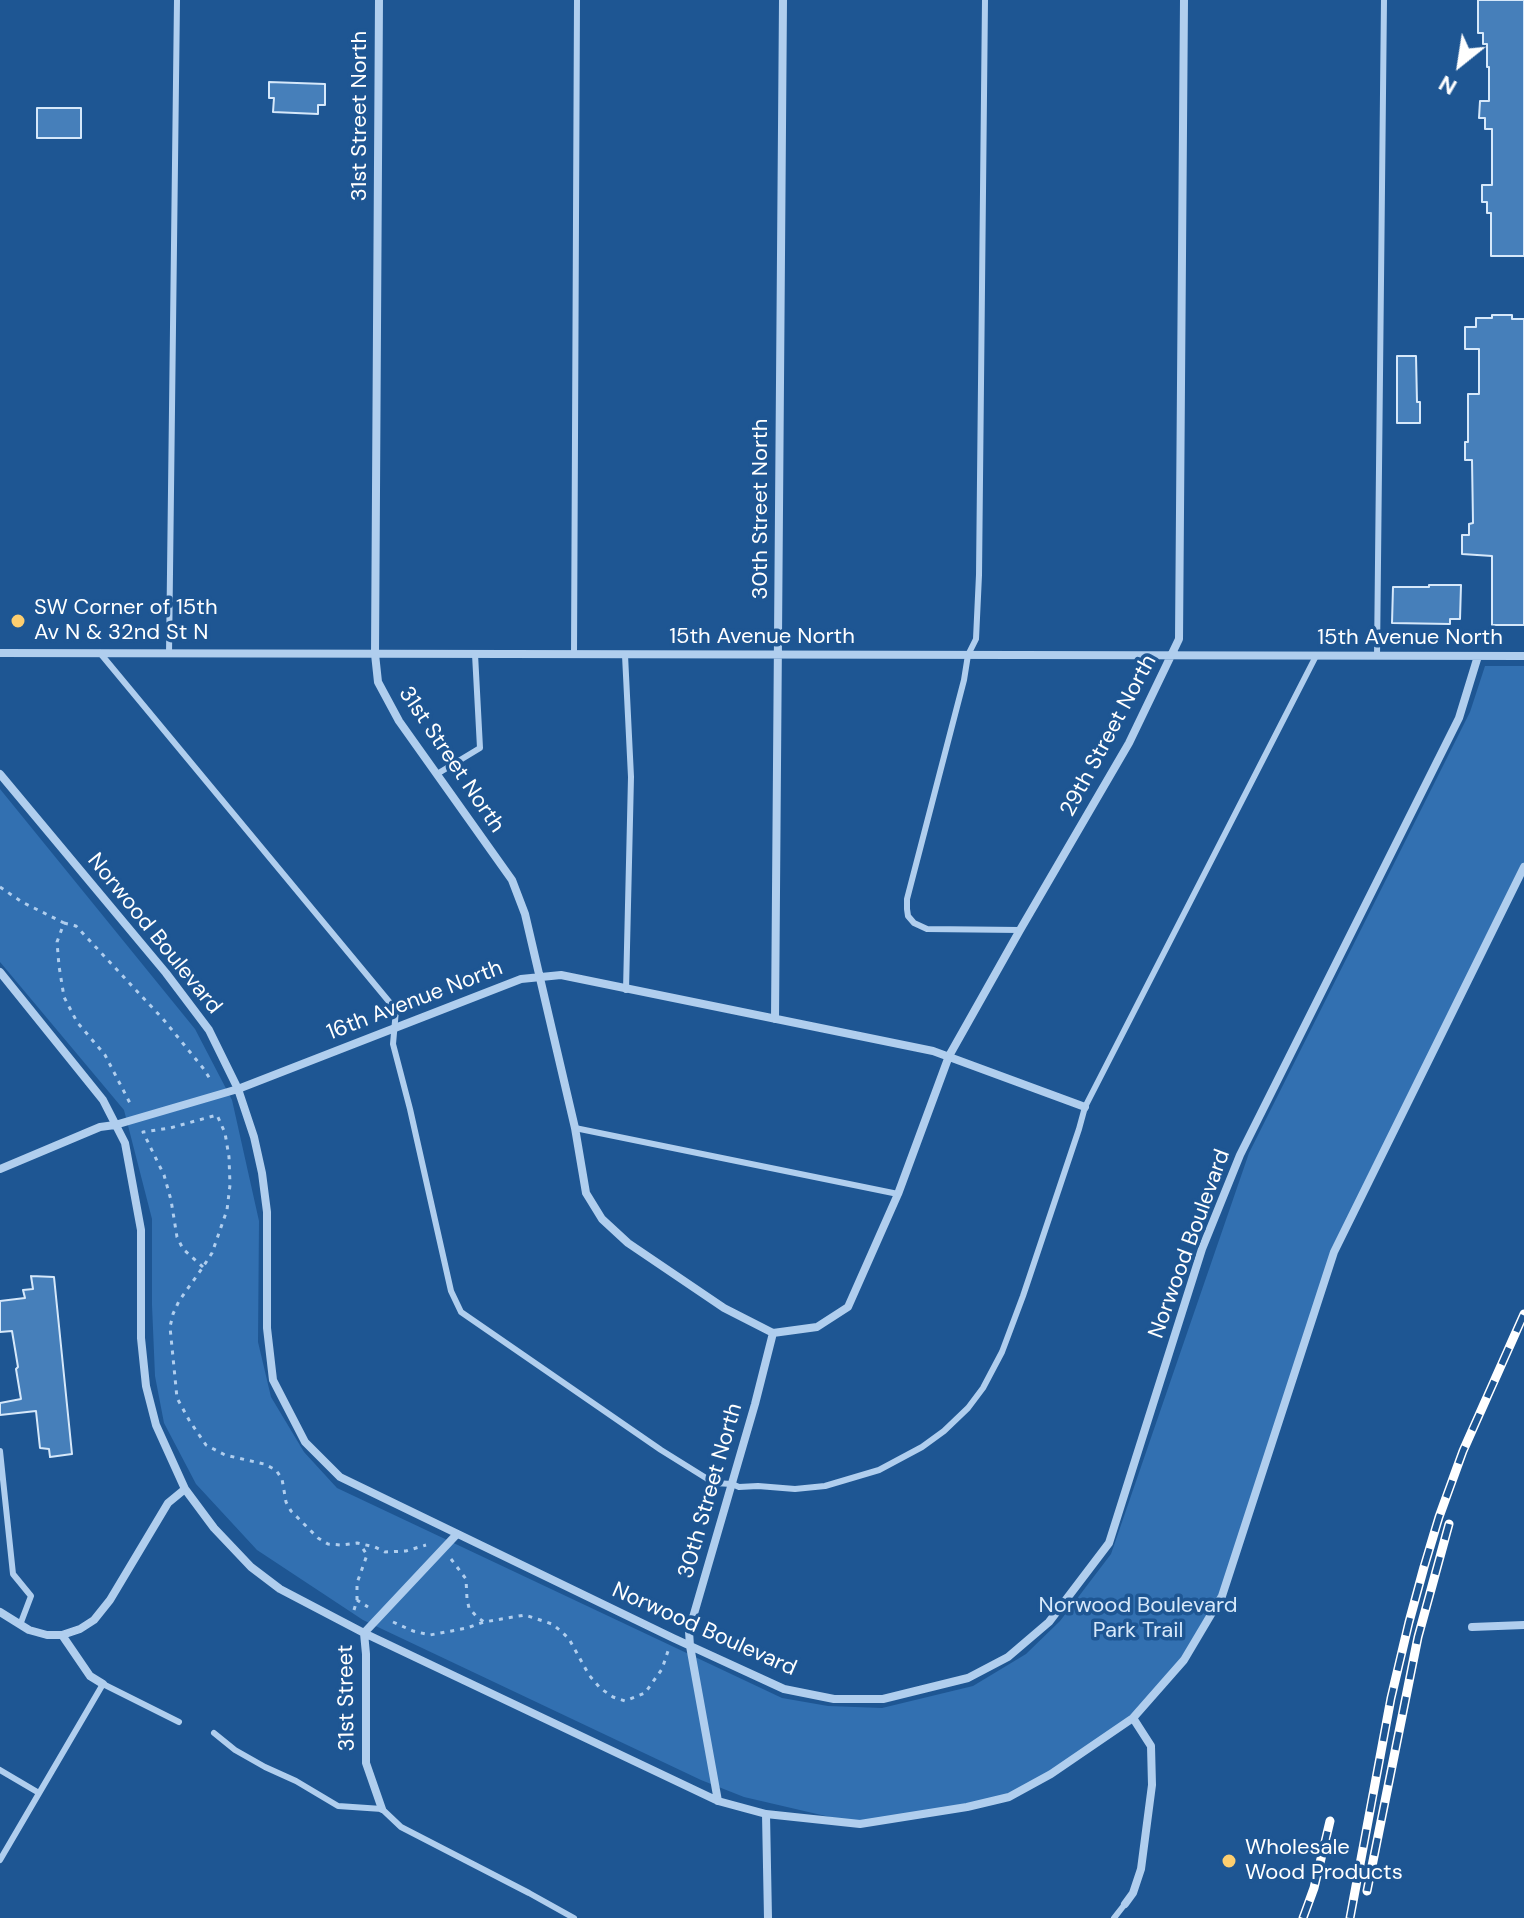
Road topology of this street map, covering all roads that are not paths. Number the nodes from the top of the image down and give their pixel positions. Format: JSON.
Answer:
{"nodes":[{"id":1,"x":177,"y":0,"type":"edge"},
{"id":2,"x":379,"y":0,"type":"edge"},
{"id":3,"x":577,"y":0,"type":"edge"},
{"id":4,"x":783,"y":0,"type":"edge"},
{"id":5,"x":985,"y":0,"type":"edge"},
{"id":6,"x":1184,"y":0,"type":"edge"},
{"id":7,"x":1384,"y":0,"type":"edge"},
{"id":8,"x":0,"y":653,"type":"edge"},
{"id":9,"x":100,"y":653,"type":"junction"},
{"id":10,"x":169,"y":654,"type":"junction"},
{"id":11,"x":375,"y":654,"type":"junction"},
{"id":12,"x":475,"y":654,"type":"junction"},
{"id":13,"x":574,"y":654,"type":"junction"},
{"id":14,"x":625,"y":655,"type":"junction"},
{"id":15,"x":778,"y":655,"type":"junction"},
{"id":16,"x":968,"y":655,"type":"junction"},
{"id":17,"x":1172,"y":656,"type":"junction"},
{"id":18,"x":1316,"y":656,"type":"junction"},
{"id":19,"x":1377,"y":656,"type":"junction"},
{"id":20,"x":1478,"y":656,"type":"junction"},
{"id":21,"x":1524,"y":656,"type":"edge"},
{"id":22,"x":0,"y":774,"type":"edge"},
{"id":23,"x":437,"y":774,"type":"junction"},
{"id":24,"x":1524,"y":867,"type":"edge"},
{"id":25,"x":1020,"y":930,"type":"junction"},
{"id":26,"x":0,"y":972,"type":"edge"},
{"id":27,"x":539,"y":978,"type":"junction"},
{"id":28,"x":626,"y":990,"type":"junction"},
{"id":29,"x":775,"y":1019,"type":"junction"},
{"id":30,"x":394,"y":1029,"type":"junction"},
{"id":31,"x":949,"y":1056,"type":"junction"},
{"id":32,"x":238,"y":1089,"type":"junction"},
{"id":33,"x":1085,"y":1107,"type":"junction"},
{"id":34,"x":115,"y":1125,"type":"junction"},
{"id":35,"x":575,"y":1128,"type":"junction"},
{"id":36,"x":0,"y":1169,"type":"edge"},
{"id":37,"x":898,"y":1194,"type":"junction"},
{"id":38,"x":773,"y":1333,"type":"junction"},
{"id":39,"x":0,"y":1451,"type":"edge"},
{"id":40,"x":732,"y":1484,"type":"junction"},
{"id":41,"x":185,"y":1489,"type":"junction"},
{"id":42,"x":457,"y":1534,"type":"junction"},
{"id":43,"x":0,"y":1612,"type":"edge"},
{"id":44,"x":20,"y":1625,"type":"junction"},
{"id":45,"x":1524,"y":1625,"type":"edge"},
{"id":46,"x":1472,"y":1627,"type":"dead end"},
{"id":47,"x":364,"y":1633,"type":"junction"},
{"id":48,"x":62,"y":1635,"type":"junction"},
{"id":49,"x":690,"y":1646,"type":"junction"},
{"id":50,"x":103,"y":1684,"type":"junction"},
{"id":51,"x":1133,"y":1718,"type":"junction"},
{"id":52,"x":179,"y":1722,"type":"dead end"},
{"id":53,"x":214,"y":1733,"type":"dead end"},
{"id":54,"x":0,"y":1770,"type":"edge"},
{"id":55,"x":39,"y":1793,"type":"junction"},
{"id":56,"x":718,"y":1801,"type":"junction"},
{"id":57,"x":382,"y":1809,"type":"junction"},
{"id":58,"x":766,"y":1814,"type":"junction"},
{"id":59,"x":0,"y":1860,"type":"edge"},
{"id":60,"x":1125,"y":1904,"type":"joint"},
{"id":61,"x":574,"y":1918,"type":"edge"},
{"id":62,"x":768,"y":1918,"type":"edge"},
{"id":63,"x":1114,"y":1918,"type":"edge"}],
"edges":[{"from":1,"to":10,"type":"lane"},
{"from":2,"to":11,"type":"street","name":"31st Street North"},
{"from":3,"to":13,"type":"lane"},
{"from":4,"to":15,"type":"street","name":"30th Street North"},
{"from":5,"to":16,"type":"lane"},
{"from":6,"to":17,"type":"street","name":"29th Street North"},
{"from":7,"to":19,"type":"lane"},
{"from":8,"to":9,"type":"street","name":"15th Avenue North"},
{"from":9,"to":10,"type":"street","name":"15th Avenue North"},
{"from":9,"to":30,"type":"lane"},
{"from":10,"to":11,"type":"street","name":"15th Avenue North"},
{"from":11,"to":12,"type":"street","name":"15th Avenue North"},
{"from":11,"to":23,"type":"street","name":"31st Street North"},
{"from":12,"to":13,"type":"street","name":"15th Avenue North"},
{"from":12,"to":23,"type":"lane"},
{"from":13,"to":14,"type":"street","name":"15th Avenue North"},
{"from":14,"to":15,"type":"street","name":"15th Avenue North"},
{"from":14,"to":28,"type":"lane"},
{"from":15,"to":16,"type":"street","name":"15th Avenue North"},
{"from":15,"to":29,"type":"street","name":"30th Street North"},
{"from":16,"to":17,"type":"street","name":"15th Avenue North"},
{"from":16,"to":25,"type":"lane"},
{"from":17,"to":18,"type":"street","name":"15th Avenue North"},
{"from":17,"to":25,"type":"street","name":"29th Street North"},
{"from":18,"to":19,"type":"street","name":"15th Avenue North"},
{"from":18,"to":33,"type":"lane"},
{"from":19,"to":20,"type":"street","name":"15th Avenue North"},
{"from":20,"to":21,"type":"street","name":"15th Avenue North"},
{"from":20,"to":49,"type":"street","name":"Norwood Boulevard"},
{"from":22,"to":32,"type":"street","name":"Norwood Boulevard"},
{"from":23,"to":27,"type":"street","name":"31st Street North"},
{"from":24,"to":51,"type":"street"},
{"from":25,"to":31,"type":"street","name":"29th Street North"},
{"from":26,"to":34,"type":"street"},
{"from":27,"to":28,"type":"street","name":"16th Avenue North"},
{"from":27,"to":30,"type":"street","name":"16th Avenue North"},
{"from":27,"to":35,"type":"street","name":"31st Street North"},
{"from":28,"to":29,"type":"street","name":"16th Avenue North"},
{"from":29,"to":31,"type":"street","name":"16th Avenue North"},
{"from":30,"to":32,"type":"street","name":"16th Avenue North"},
{"from":30,"to":40,"type":"lane"},
{"from":31,"to":33,"type":"street","name":"16th Avenue North"},
{"from":31,"to":37,"type":"street","name":"29th Street North"},
{"from":32,"to":34,"type":"street","name":"16th Avenue North"},
{"from":32,"to":42,"type":"street","name":"Norwood Boulevard"},
{"from":33,"to":40,"type":"lane"},
{"from":34,"to":36,"type":"street","name":"16th Avenue North"},
{"from":34,"to":41,"type":"street"},
{"from":35,"to":37,"type":"lane"},
{"from":35,"to":38,"type":"street","name":"31st Street North"},
{"from":37,"to":38,"type":"street","name":"29th Street North"},
{"from":38,"to":40,"type":"street","name":"30th Street North"},
{"from":39,"to":44,"type":"lane"},
{"from":40,"to":49,"type":"street","name":"30th Street North"},
{"from":41,"to":47,"type":"street"},
{"from":41,"to":48,"type":"street"},
{"from":42,"to":47,"type":"street"},
{"from":42,"to":49,"type":"street","name":"Norwood Boulevard"},
{"from":43,"to":44,"type":"street"},
{"from":44,"to":48,"type":"street"},
{"from":45,"to":46,"type":"street"},
{"from":47,"to":56,"type":"street"},
{"from":47,"to":57,"type":"street","name":"31st Street"},
{"from":48,"to":50,"type":"street"},
{"from":49,"to":56,"type":"street","name":"30th Street North"},
{"from":50,"to":52,"type":"lane"},
{"from":50,"to":55,"type":"lane"},
{"from":51,"to":58,"type":"street"},
{"from":51,"to":60,"type":"street"},
{"from":53,"to":57,"type":"lane"},
{"from":54,"to":55,"type":"lane"},
{"from":55,"to":59,"type":"lane"},
{"from":56,"to":58,"type":"street"},
{"from":57,"to":61,"type":"lane"},
{"from":58,"to":62,"type":"street"},
{"from":60,"to":63,"type":"lane"}]}
